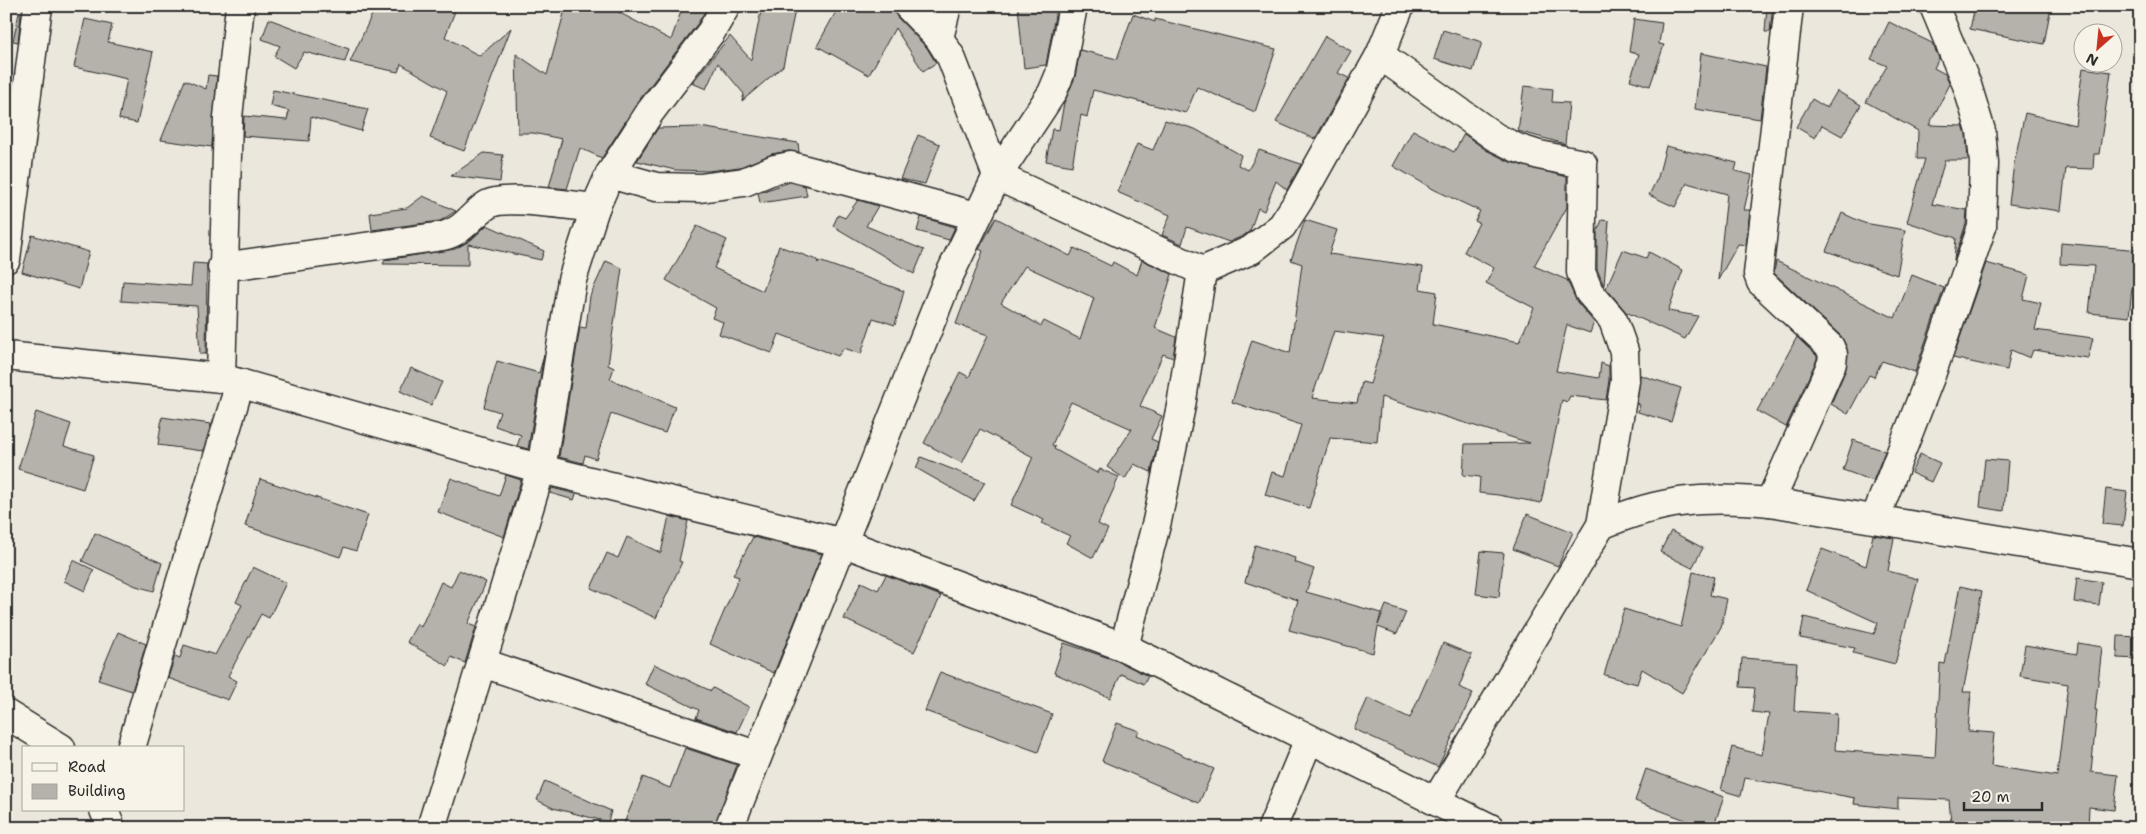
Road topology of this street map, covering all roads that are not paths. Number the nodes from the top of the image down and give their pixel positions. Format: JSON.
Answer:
{"nodes":[{"id":1,"x":38,"y":6,"type":"edge"},
{"id":2,"x":240,"y":6,"type":"edge"},
{"id":3,"x":726,"y":6,"type":"edge"},
{"id":4,"x":908,"y":6,"type":"edge"},
{"id":5,"x":947,"y":6,"type":"edge"},
{"id":6,"x":1073,"y":6,"type":"edge"},
{"id":7,"x":1400,"y":6,"type":"edge"},
{"id":8,"x":1789,"y":6,"type":"edge"},
{"id":9,"x":1934,"y":6,"type":"edge"},
{"id":10,"x":939,"y":38,"type":"junction"},
{"id":11,"x":1380,"y":55,"type":"junction"},
{"id":12,"x":610,"y":174,"type":"junction"},
{"id":13,"x":997,"y":176,"type":"junction"},
{"id":14,"x":595,"y":208,"type":"junction"},
{"id":15,"x":976,"y":216,"type":"junction"},
{"id":16,"x":6,"y":259,"type":"edge"},
{"id":17,"x":222,"y":267,"type":"junction"},
{"id":18,"x":1202,"y":271,"type":"junction"},
{"id":19,"x":6,"y":356,"type":"edge"},
{"id":20,"x":230,"y":380,"type":"junction"},
{"id":21,"x":541,"y":469,"type":"junction"},
{"id":22,"x":1770,"y":502,"type":"junction"},
{"id":23,"x":1875,"y":519,"type":"junction"},
{"id":24,"x":1601,"y":525,"type":"junction"},
{"id":25,"x":844,"y":543,"type":"junction"},
{"id":26,"x":2140,"y":563,"type":"edge"},
{"id":27,"x":1124,"y":647,"type":"junction"},
{"id":28,"x":483,"y":662,"type":"junction"},
{"id":29,"x":6,"y":714,"type":"edge"},
{"id":30,"x":1309,"y":739,"type":"junction"},
{"id":31,"x":58,"y":746,"type":"edge"},
{"id":32,"x":133,"y":746,"type":"edge"},
{"id":33,"x":756,"y":755,"type":"junction"},
{"id":34,"x":1436,"y":800,"type":"junction"},
{"id":35,"x":431,"y":828,"type":"edge"},
{"id":36,"x":729,"y":828,"type":"edge"},
{"id":37,"x":1272,"y":828,"type":"edge"},
{"id":38,"x":1490,"y":828,"type":"edge"}],
"edges":[{"from":1,"to":16,"type":"street"},
{"from":2,"to":17,"type":"street"},
{"from":3,"to":12,"type":"street"},
{"from":4,"to":10,"type":"street"},
{"from":5,"to":10,"type":"street"},
{"from":6,"to":13,"type":"street"},
{"from":7,"to":11,"type":"street"},
{"from":8,"to":22,"type":"street"},
{"from":9,"to":23,"type":"street"},
{"from":10,"to":13,"type":"street"},
{"from":11,"to":18,"type":"street"},
{"from":11,"to":24,"type":"street"},
{"from":12,"to":14,"type":"street"},
{"from":12,"to":15,"type":"street"},
{"from":13,"to":15,"type":"street"},
{"from":13,"to":18,"type":"street"},
{"from":14,"to":17,"type":"street"},
{"from":14,"to":21,"type":"street"},
{"from":15,"to":25,"type":"street"},
{"from":17,"to":20,"type":"street"},
{"from":18,"to":27,"type":"street"},
{"from":19,"to":20,"type":"street"},
{"from":20,"to":21,"type":"street"},
{"from":20,"to":32,"type":"street"},
{"from":21,"to":25,"type":"street"},
{"from":21,"to":28,"type":"street"},
{"from":22,"to":23,"type":"street"},
{"from":22,"to":24,"type":"street"},
{"from":23,"to":26,"type":"street"},
{"from":24,"to":34,"type":"street"},
{"from":25,"to":27,"type":"street"},
{"from":25,"to":33,"type":"street"},
{"from":27,"to":30,"type":"street"},
{"from":28,"to":33,"type":"street"},
{"from":28,"to":35,"type":"street"},
{"from":29,"to":31,"type":"street"},
{"from":30,"to":34,"type":"street"},
{"from":30,"to":37,"type":"street"},
{"from":33,"to":36,"type":"street"},
{"from":34,"to":38,"type":"street"}]}
